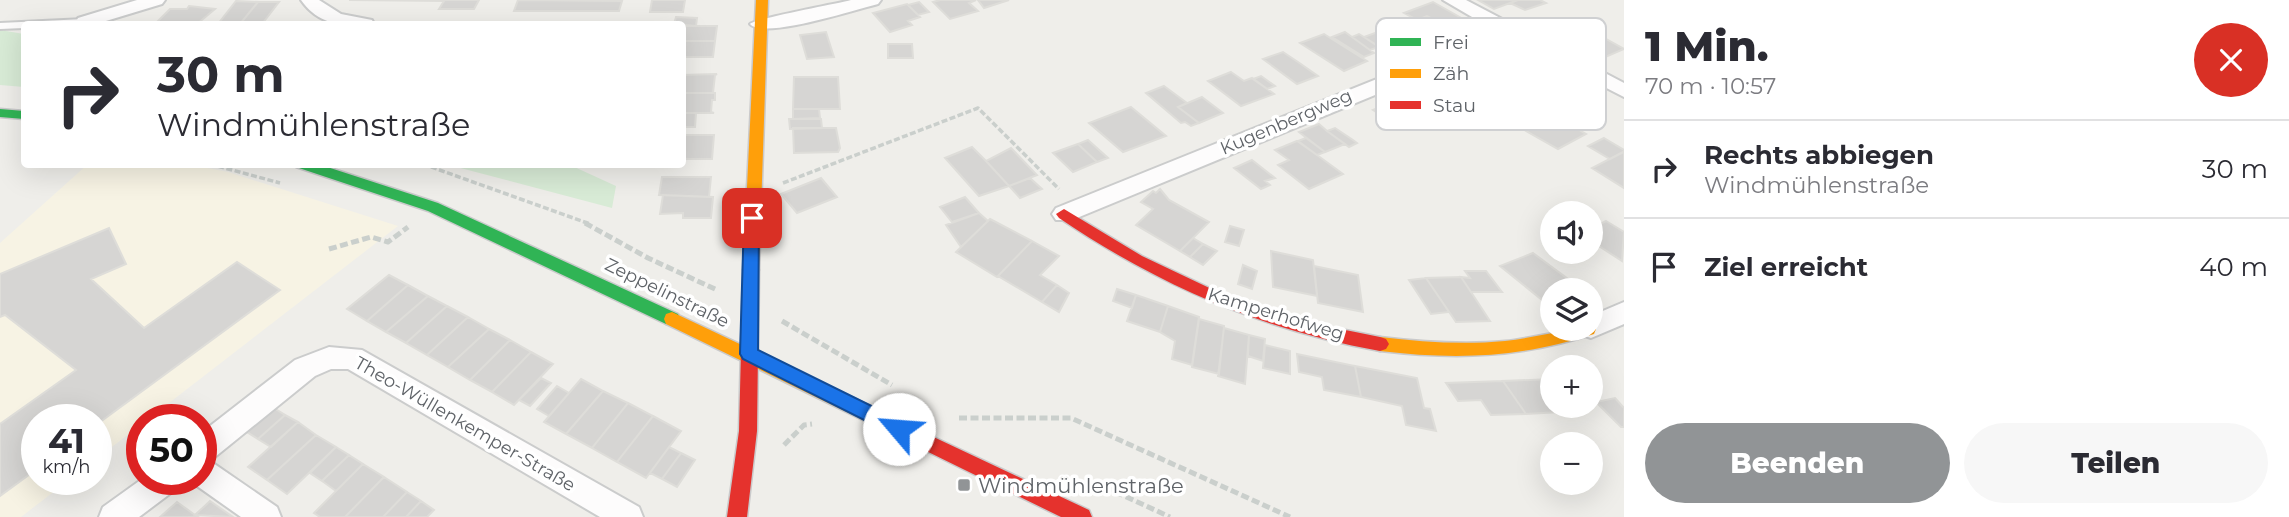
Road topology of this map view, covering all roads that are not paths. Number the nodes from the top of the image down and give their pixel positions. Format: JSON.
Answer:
{"nodes":[{"id":1,"x":156,"y":0,"type":"edge"},
{"id":2,"x":310,"y":0,"type":"edge"},
{"id":3,"x":762,"y":0,"type":"edge"},
{"id":4,"x":872,"y":0,"type":"edge"},
{"id":5,"x":1452,"y":0,"type":"edge"},
{"id":6,"x":1485,"y":18,"type":"edge"},
{"id":7,"x":88,"y":21,"type":"edge"},
{"id":8,"x":348,"y":21,"type":"edge"},
{"id":9,"x":759,"y":24,"type":"junction"},
{"id":10,"x":21,"y":25,"type":"edge"},
{"id":11,"x":0,"y":26,"type":"edge"},
{"id":12,"x":1606,"y":83,"type":"edge"},
{"id":13,"x":1376,"y":87,"type":"edge"},
{"id":14,"x":1624,"y":92,"type":"edge"},
{"id":15,"x":0,"y":113,"type":"edge"},
{"id":16,"x":21,"y":115,"type":"edge"},
{"id":17,"x":313,"y":168,"type":"edge"},
{"id":18,"x":1063,"y":214,"type":"joint"},
{"id":19,"x":1624,"y":312,"type":"edge"},
{"id":20,"x":1603,"y":322,"type":"edge"},
{"id":21,"x":1563,"y":341,"type":"edge"},
{"id":22,"x":749,"y":354,"type":"junction"},
{"id":23,"x":217,"y":438,"type":"edge"},
{"id":24,"x":217,"y":482,"type":"edge"},
{"id":25,"x":144,"y":495,"type":"edge"},
{"id":26,"x":114,"y":517,"type":"edge"},
{"id":27,"x":266,"y":517,"type":"edge"},
{"id":28,"x":628,"y":517,"type":"edge"},
{"id":29,"x":737,"y":517,"type":"edge"},
{"id":30,"x":1083,"y":517,"type":"edge"}],
"edges":[{"from":1,"to":7,"type":"street"},
{"from":2,"to":8,"type":"street"},
{"from":3,"to":9,"type":"street"},
{"from":4,"to":9,"type":"street"},
{"from":5,"to":6,"type":"street"},
{"from":9,"to":22,"type":"street"},
{"from":10,"to":11,"type":"lane"},
{"from":12,"to":14,"type":"street"},
{"from":13,"to":18,"type":"street","name":"Kugenbergweg"},
{"from":15,"to":16,"type":"street"},
{"from":17,"to":22,"type":"street","name":"Zeppelinstraße"},
{"from":18,"to":21,"type":"street","name":"Kamperhofweg"},
{"from":19,"to":20,"type":"street","name":"Kamperhofweg"},
{"from":22,"to":29,"type":"street"},
{"from":22,"to":30,"type":"street","name":"Zeppelinstraße"},
{"from":23,"to":28,"type":"street","name":"Theo-Wüllenkemper-Straße"},
{"from":24,"to":27,"type":"street"},
{"from":25,"to":26,"type":"street"}]}
